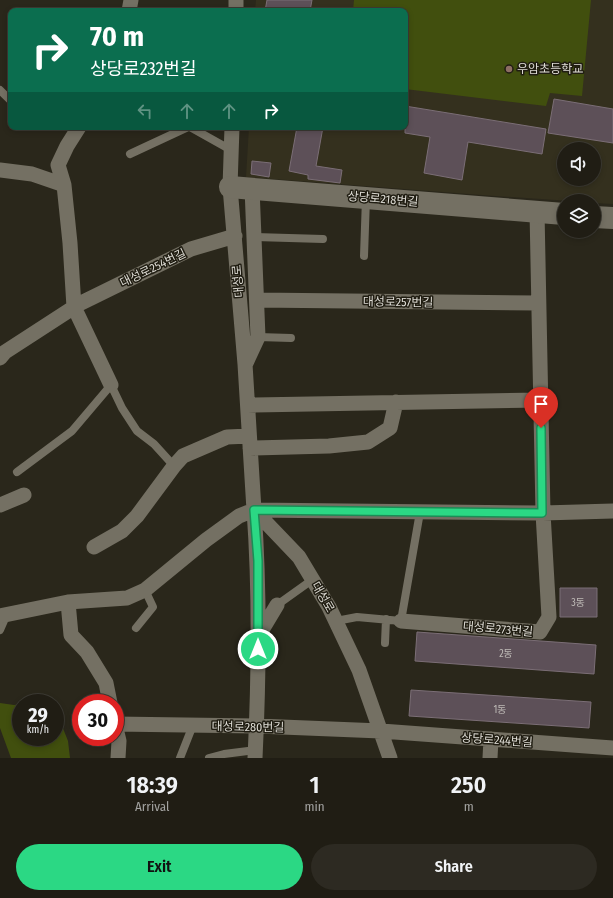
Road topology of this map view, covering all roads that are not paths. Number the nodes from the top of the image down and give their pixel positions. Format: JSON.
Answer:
{"nodes":[{"id":1,"x":0,"y":90,"type":"edge"},
{"id":2,"x":8,"y":99,"type":"edge"},
{"id":3,"x":76,"y":130,"type":"edge"},
{"id":4,"x":182,"y":130,"type":"edge"},
{"id":5,"x":194,"y":130,"type":"edge"},
{"id":6,"x":232,"y":130,"type":"edge"},
{"id":7,"x":231,"y":150,"type":"junction"},
{"id":8,"x":130,"y":154,"type":"dead end"},
{"id":9,"x":0,"y":170,"type":"edge"},
{"id":10,"x":64,"y":185,"type":"junction"},
{"id":11,"x":230,"y":187,"type":"junction"},
{"id":12,"x":252,"y":188,"type":"junction"},
{"id":13,"x":366,"y":198,"type":"junction"},
{"id":14,"x":536,"y":211,"type":"junction"},
{"id":15,"x":557,"y":213,"type":"edge"},
{"id":16,"x":601,"y":217,"type":"edge"},
{"id":17,"x":613,"y":218,"type":"edge"},
{"id":18,"x":235,"y":236,"type":"junction"},
{"id":19,"x":255,"y":237,"type":"junction"},
{"id":20,"x":322,"y":239,"type":"dead end"},
{"id":21,"x":364,"y":256,"type":"dead end"},
{"id":22,"x":257,"y":300,"type":"junction"},
{"id":23,"x":538,"y":303,"type":"junction"},
{"id":24,"x":74,"y":307,"type":"junction"},
{"id":25,"x":258,"y":337,"type":"junction"},
{"id":26,"x":291,"y":338,"type":"dead end"},
{"id":27,"x":0,"y":358,"type":"edge"},
{"id":28,"x":246,"y":364,"type":"junction"},
{"id":29,"x":111,"y":385,"type":"junction"},
{"id":30,"x":540,"y":400,"type":"junction"},
{"id":31,"x":396,"y":402,"type":"junction"},
{"id":32,"x":248,"y":405,"type":"junction"},
{"id":33,"x":249,"y":442,"type":"junction"},
{"id":34,"x":174,"y":466,"type":"junction"},
{"id":35,"x":17,"y":472,"type":"dead end"},
{"id":36,"x":24,"y":495,"type":"dead end"},
{"id":37,"x":0,"y":505,"type":"edge"},
{"id":38,"x":254,"y":510,"type":"junction"},
{"id":39,"x":613,"y":511,"type":"edge"},
{"id":40,"x":420,"y":512,"type":"junction"},
{"id":41,"x":542,"y":513,"type":"junction"},
{"id":42,"x":94,"y":548,"type":"dead end"},
{"id":43,"x":312,"y":580,"type":"junction"},
{"id":44,"x":145,"y":590,"type":"junction"},
{"id":45,"x":68,"y":602,"type":"junction"},
{"id":46,"x":276,"y":605,"type":"joint"},
{"id":47,"x":4,"y":615,"type":"edge"},
{"id":48,"x":394,"y":620,"type":"junction"},
{"id":49,"x":336,"y":621,"type":"junction"},
{"id":50,"x":136,"y":628,"type":"dead end"},
{"id":51,"x":0,"y":630,"type":"edge"},
{"id":52,"x":258,"y":636,"type":"junction"},
{"id":53,"x":385,"y":643,"type":"dead end"},
{"id":54,"x":108,"y":694,"type":"edge"},
{"id":55,"x":124,"y":724,"type":"edge"},
{"id":56,"x":193,"y":725,"type":"junction"},
{"id":57,"x":257,"y":726,"type":"junction"},
{"id":58,"x":381,"y":731,"type":"junction"},
{"id":59,"x":491,"y":739,"type":"junction"},
{"id":60,"x":119,"y":746,"type":"edge"},
{"id":61,"x":613,"y":748,"type":"edge"},
{"id":62,"x":256,"y":754,"type":"edge"},
{"id":63,"x":118,"y":758,"type":"edge"},
{"id":64,"x":180,"y":758,"type":"edge"},
{"id":65,"x":209,"y":758,"type":"edge"},
{"id":66,"x":390,"y":758,"type":"edge"},
{"id":67,"x":490,"y":758,"type":"edge"}],
"edges":[{"from":1,"to":2,"type":"lane"},
{"from":3,"to":10,"type":"street"},
{"from":4,"to":8,"type":"lane"},
{"from":5,"to":7,"type":"lane"},
{"from":6,"to":7,"type":"street","name":"대성로"},
{"from":7,"to":11,"type":"street","name":"대성로"},
{"from":9,"to":10,"type":"street"},
{"from":10,"to":24,"type":"street"},
{"from":11,"to":12,"type":"street","name":"상당로218번길"},
{"from":11,"to":18,"type":"street","name":"대성로"},
{"from":12,"to":13,"type":"street","name":"상당로218번길"},
{"from":12,"to":19,"type":"street"},
{"from":13,"to":14,"type":"street","name":"상당로218번길"},
{"from":13,"to":21,"type":"lane"},
{"from":14,"to":15,"type":"street","name":"상당로218번길"},
{"from":14,"to":23,"type":"street"},
{"from":16,"to":17,"type":"street"},
{"from":18,"to":24,"type":"street","name":"대성로254번길"},
{"from":18,"to":28,"type":"street","name":"대성로"},
{"from":19,"to":20,"type":"lane"},
{"from":19,"to":22,"type":"street"},
{"from":22,"to":23,"type":"street","name":"대성로257번길"},
{"from":22,"to":25,"type":"street"},
{"from":23,"to":30,"type":"street"},
{"from":24,"to":27,"type":"street","name":"대성로254번길"},
{"from":24,"to":29,"type":"street"},
{"from":25,"to":26,"type":"lane"},
{"from":25,"to":28,"type":"street"},
{"from":28,"to":32,"type":"street","name":"대성로"},
{"from":29,"to":34,"type":"lane"},
{"from":29,"to":35,"type":"lane"},
{"from":30,"to":31,"type":"street"},
{"from":30,"to":41,"type":"street"},
{"from":31,"to":32,"type":"street"},
{"from":31,"to":33,"type":"street"},
{"from":32,"to":33,"type":"street","name":"대성로"},
{"from":33,"to":34,"type":"street"},
{"from":33,"to":38,"type":"street","name":"대성로"},
{"from":34,"to":42,"type":"street"},
{"from":36,"to":37,"type":"street"},
{"from":38,"to":40,"type":"street"},
{"from":38,"to":43,"type":"street","name":"대성로"},
{"from":38,"to":44,"type":"street"},
{"from":38,"to":52,"type":"street"},
{"from":39,"to":41,"type":"street"},
{"from":40,"to":41,"type":"street"},
{"from":40,"to":48,"type":"lane"},
{"from":41,"to":48,"type":"street","name":"대성로273번길"},
{"from":43,"to":46,"type":"lane"},
{"from":43,"to":49,"type":"street","name":"대성로"},
{"from":44,"to":45,"type":"street"},
{"from":44,"to":50,"type":"lane"},
{"from":45,"to":47,"type":"street"},
{"from":45,"to":54,"type":"street"},
{"from":46,"to":52,"type":"street"},
{"from":47,"to":51,"type":"lane"},
{"from":48,"to":49,"type":"lane","name":"대성로273번길"},
{"from":48,"to":53,"type":"lane"},
{"from":49,"to":58,"type":"street","name":"대성로"},
{"from":52,"to":57,"type":"street"},
{"from":55,"to":56,"type":"street","name":"대성로280번길"},
{"from":56,"to":57,"type":"street","name":"대성로280번길"},
{"from":56,"to":64,"type":"lane"},
{"from":57,"to":58,"type":"street","name":"대성로280번길"},
{"from":57,"to":62,"type":"street"},
{"from":58,"to":59,"type":"street","name":"상당로244번길"},
{"from":58,"to":66,"type":"street","name":"대성로"},
{"from":59,"to":61,"type":"street","name":"상당로244번길"},
{"from":59,"to":67,"type":"street"},
{"from":60,"to":63,"type":"street"},
{"from":62,"to":65,"type":"lane"}]}
